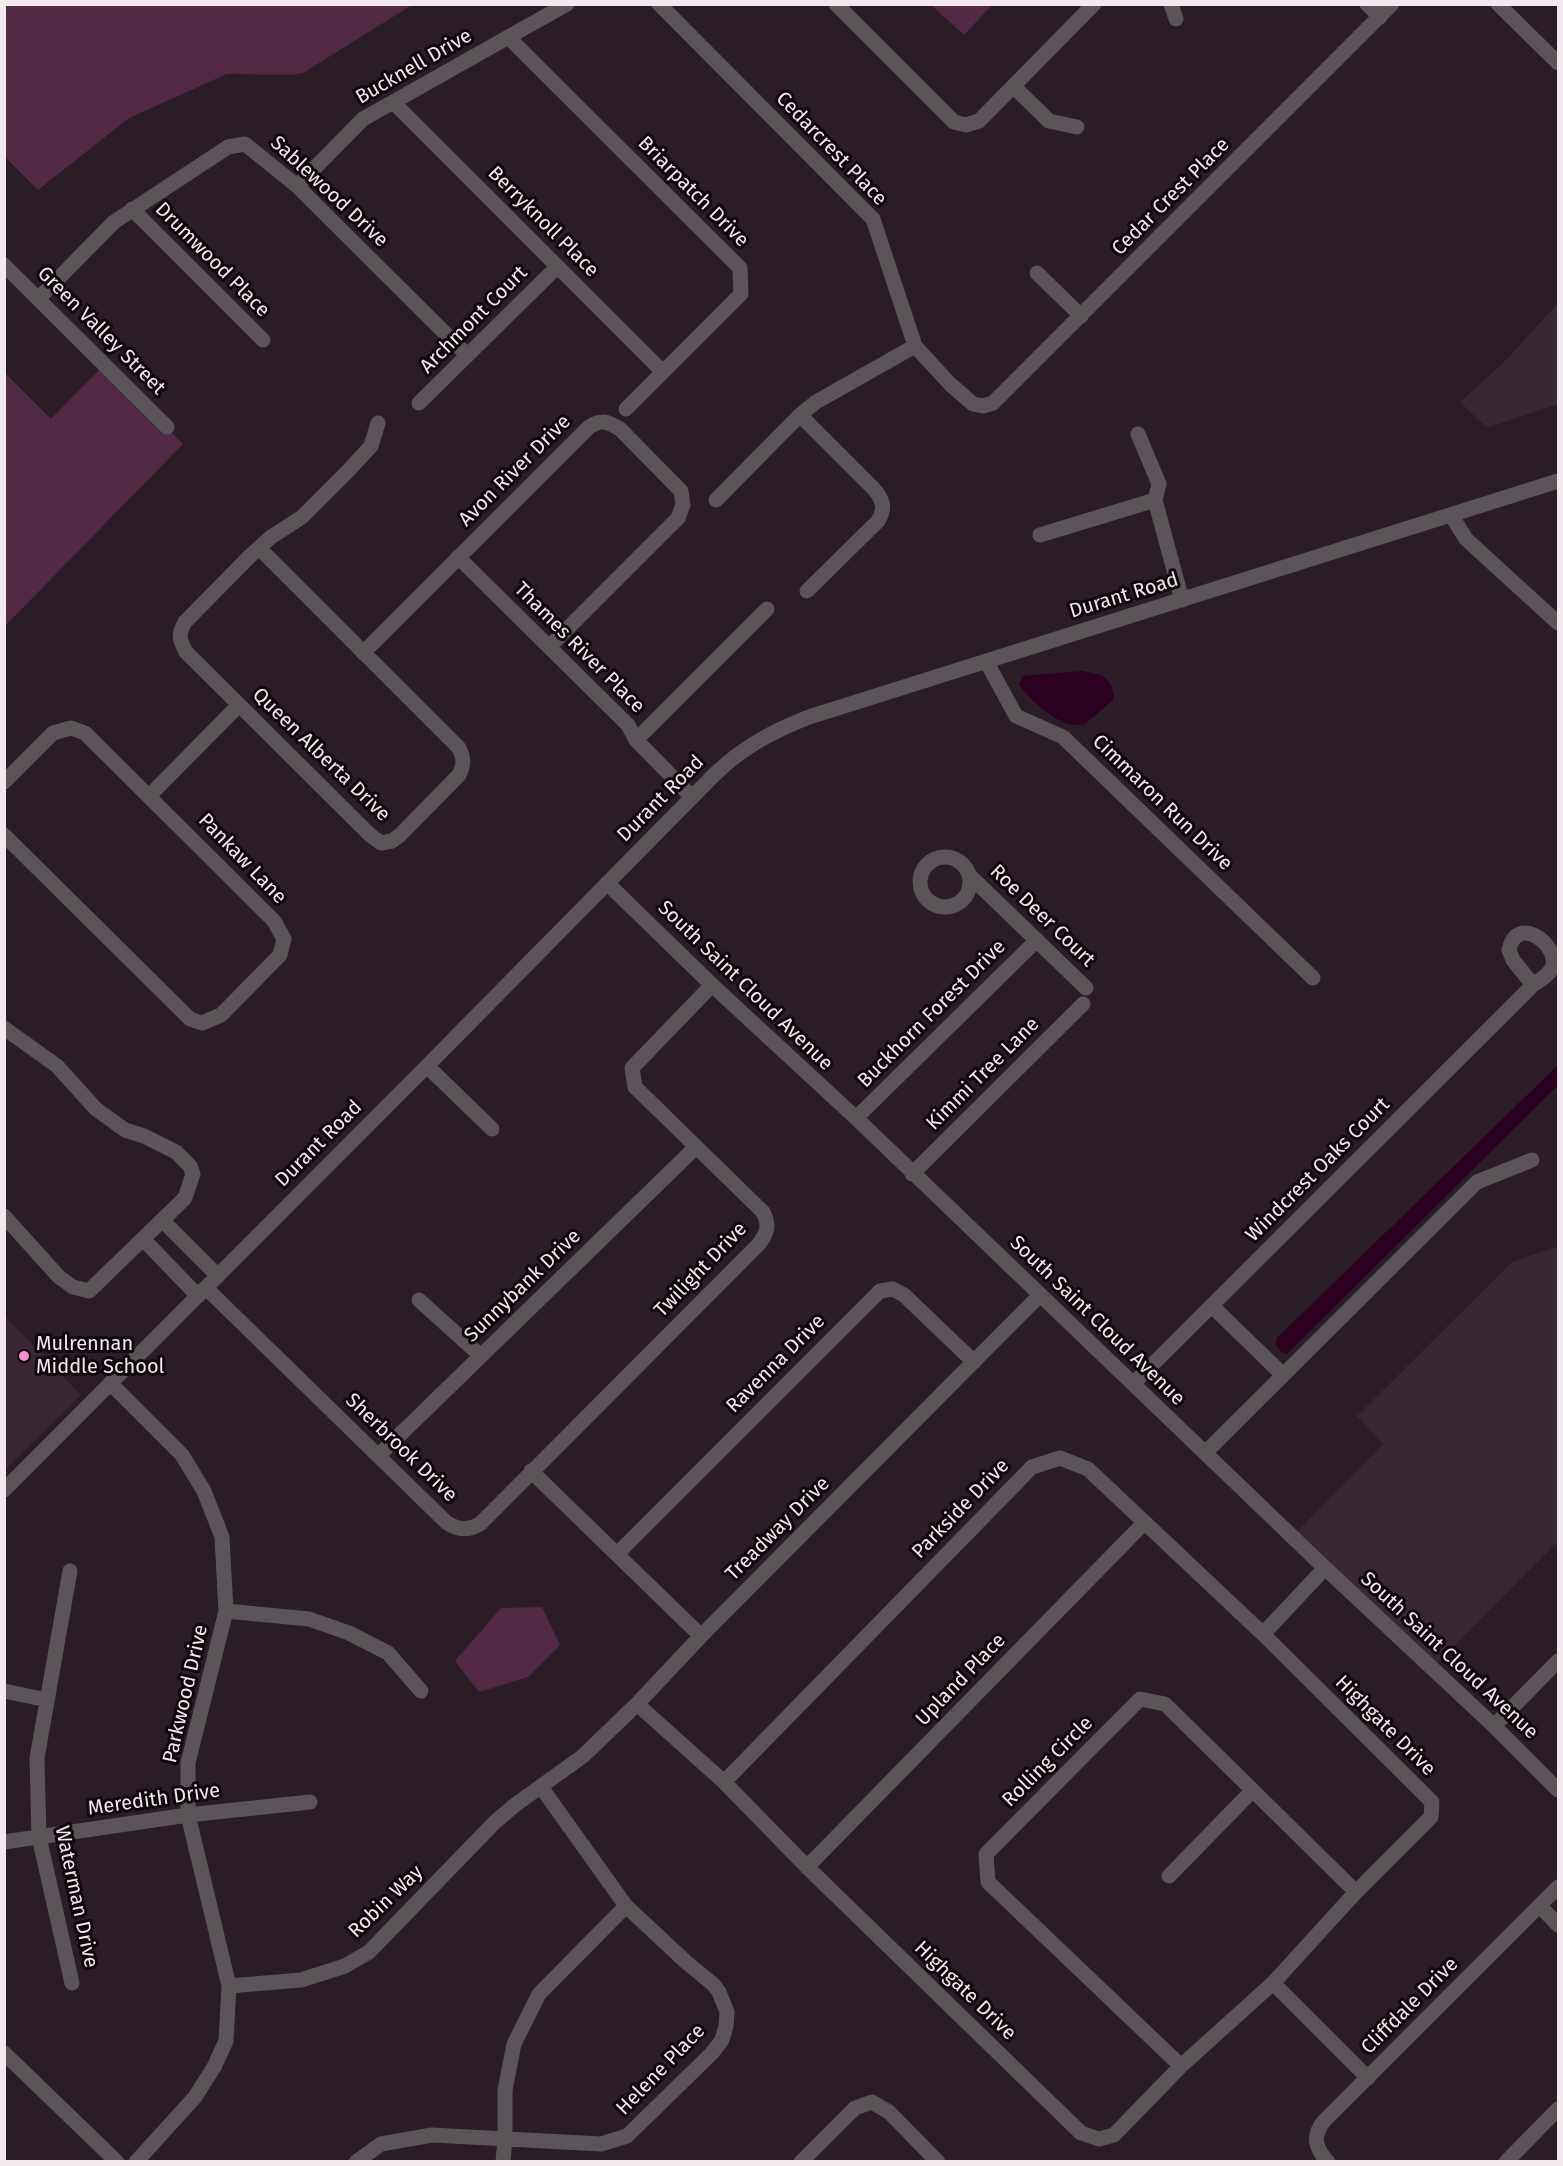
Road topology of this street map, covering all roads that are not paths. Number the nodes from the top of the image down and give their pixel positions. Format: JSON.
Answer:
{"nodes":[{"id":1,"x":567,"y":4,"type":"edge"},
{"id":2,"x":658,"y":4,"type":"edge"},
{"id":3,"x":836,"y":4,"type":"edge"},
{"id":4,"x":1094,"y":4,"type":"edge"},
{"id":5,"x":1367,"y":4,"type":"edge"},
{"id":6,"x":1392,"y":4,"type":"edge"},
{"id":7,"x":1498,"y":4,"type":"edge"},
{"id":8,"x":1380,"y":17,"type":"junction"},
{"id":9,"x":508,"y":37,"type":"junction"},
{"id":10,"x":1558,"y":62,"type":"edge"},
{"id":11,"x":1013,"y":86,"type":"junction"},
{"id":12,"x":393,"y":102,"type":"junction"},
{"id":13,"x":1077,"y":127,"type":"dead end"},
{"id":14,"x":297,"y":186,"type":"junction"},
{"id":15,"x":132,"y":209,"type":"junction"},
{"id":16,"x":4,"y":265,"type":"edge"},
{"id":17,"x":558,"y":267,"type":"junction"},
{"id":18,"x":1037,"y":273,"type":"dead end"},
{"id":19,"x":39,"y":298,"type":"junction"},
{"id":20,"x":1081,"y":316,"type":"junction"},
{"id":21,"x":263,"y":340,"type":"dead end"},
{"id":22,"x":915,"y":346,"type":"junction"},
{"id":23,"x":467,"y":355,"type":"junction"},
{"id":24,"x":663,"y":372,"type":"junction"},
{"id":25,"x":419,"y":403,"type":"dead end"},
{"id":26,"x":973,"y":404,"type":"joint"},
{"id":27,"x":626,"y":410,"type":"dead end"},
{"id":28,"x":800,"y":415,"type":"junction"},
{"id":29,"x":378,"y":423,"type":"dead end"},
{"id":30,"x":168,"y":427,"type":"dead end"},
{"id":31,"x":1138,"y":434,"type":"dead end"},
{"id":32,"x":1558,"y":481,"type":"edge"},
{"id":33,"x":716,"y":500,"type":"dead end"},
{"id":34,"x":1155,"y":500,"type":"junction"},
{"id":35,"x":1451,"y":515,"type":"junction"},
{"id":36,"x":1040,"y":535,"type":"dead end"},
{"id":37,"x":258,"y":548,"type":"junction"},
{"id":38,"x":458,"y":557,"type":"junction"},
{"id":39,"x":807,"y":591,"type":"dead end"},
{"id":40,"x":1182,"y":600,"type":"junction"},
{"id":41,"x":767,"y":609,"type":"dead end"},
{"id":42,"x":1558,"y":623,"type":"edge"},
{"id":43,"x":549,"y":647,"type":"junction"},
{"id":44,"x":363,"y":653,"type":"junction"},
{"id":45,"x":986,"y":661,"type":"junction"},
{"id":46,"x":239,"y":705,"type":"junction"},
{"id":47,"x":636,"y":741,"type":"junction"},
{"id":48,"x":4,"y":782,"type":"edge"},
{"id":49,"x":150,"y":795,"type":"junction"},
{"id":50,"x":692,"y":796,"type":"junction"},
{"id":51,"x":4,"y":835,"type":"edge"},
{"id":52,"x":969,"y":875,"type":"dead end"},
{"id":53,"x":607,"y":883,"type":"junction"},
{"id":54,"x":1037,"y":940,"type":"junction"},
{"id":55,"x":1313,"y":978,"type":"dead end"},
{"id":56,"x":711,"y":985,"type":"junction"},
{"id":57,"x":1533,"y":985,"type":"dead end"},
{"id":58,"x":1086,"y":988,"type":"dead end"},
{"id":59,"x":1083,"y":1004,"type":"dead end"},
{"id":60,"x":4,"y":1028,"type":"edge"},
{"id":61,"x":427,"y":1066,"type":"junction"},
{"id":62,"x":856,"y":1118,"type":"junction"},
{"id":63,"x":492,"y":1130,"type":"dead end"},
{"id":64,"x":695,"y":1148,"type":"junction"},
{"id":65,"x":1532,"y":1160,"type":"dead end"},
{"id":66,"x":912,"y":1174,"type":"junction"},
{"id":67,"x":4,"y":1216,"type":"edge"},
{"id":68,"x":162,"y":1220,"type":"junction"},
{"id":69,"x":143,"y":1239,"type":"junction"},
{"id":70,"x":218,"y":1276,"type":"junction"},
{"id":71,"x":202,"y":1292,"type":"junction"},
{"id":72,"x":1040,"y":1295,"type":"junction"},
{"id":73,"x":419,"y":1300,"type":"dead end"},
{"id":74,"x":1212,"y":1306,"type":"junction"},
{"id":75,"x":481,"y":1356,"type":"junction"},
{"id":76,"x":974,"y":1362,"type":"junction"},
{"id":77,"x":1283,"y":1375,"type":"junction"},
{"id":78,"x":110,"y":1383,"type":"junction"},
{"id":79,"x":1133,"y":1384,"type":"junction"},
{"id":80,"x":1205,"y":1453,"type":"junction"},
{"id":81,"x":379,"y":1455,"type":"junction"},
{"id":82,"x":531,"y":1472,"type":"junction"},
{"id":83,"x":4,"y":1490,"type":"edge"},
{"id":84,"x":1144,"y":1523,"type":"junction"},
{"id":85,"x":616,"y":1554,"type":"junction"},
{"id":86,"x":1325,"y":1568,"type":"junction"},
{"id":87,"x":70,"y":1571,"type":"dead end"},
{"id":88,"x":226,"y":1611,"type":"junction"},
{"id":89,"x":1263,"y":1634,"type":"junction"},
{"id":90,"x":701,"y":1636,"type":"junction"},
{"id":91,"x":1558,"y":1661,"type":"edge"},
{"id":92,"x":4,"y":1691,"type":"edge"},
{"id":93,"x":422,"y":1691,"type":"dead end"},
{"id":94,"x":47,"y":1700,"type":"junction"},
{"id":95,"x":636,"y":1704,"type":"junction"},
{"id":96,"x":1494,"y":1726,"type":"junction"},
{"id":97,"x":724,"y":1782,"type":"junction"},
{"id":98,"x":541,"y":1787,"type":"junction"},
{"id":99,"x":1558,"y":1790,"type":"edge"},
{"id":100,"x":1252,"y":1791,"type":"junction"},
{"id":101,"x":310,"y":1802,"type":"dead end"},
{"id":102,"x":188,"y":1815,"type":"junction"},
{"id":103,"x":39,"y":1837,"type":"junction"},
{"id":104,"x":4,"y":1842,"type":"edge"},
{"id":105,"x":807,"y":1867,"type":"junction"},
{"id":106,"x":1168,"y":1876,"type":"dead end"},
{"id":107,"x":1558,"y":1887,"type":"edge"},
{"id":108,"x":1356,"y":1892,"type":"junction"},
{"id":109,"x":626,"y":1906,"type":"junction"},
{"id":110,"x":1540,"y":1906,"type":"junction"},
{"id":111,"x":1558,"y":1925,"type":"edge"},
{"id":112,"x":72,"y":1983,"type":"dead end"},
{"id":113,"x":1273,"y":1983,"type":"junction"},
{"id":114,"x":229,"y":1986,"type":"junction"},
{"id":115,"x":4,"y":2053,"type":"edge"},
{"id":116,"x":1180,"y":2066,"type":"junction"},
{"id":117,"x":1368,"y":2078,"type":"junction"},
{"id":118,"x":1558,"y":2109,"type":"edge"},
{"id":119,"x":505,"y":2138,"type":"junction"},
{"id":120,"x":117,"y":2162,"type":"edge"},
{"id":121,"x":136,"y":2162,"type":"edge"},
{"id":122,"x":356,"y":2162,"type":"edge"},
{"id":123,"x":503,"y":2162,"type":"edge"},
{"id":124,"x":801,"y":2162,"type":"edge"},
{"id":125,"x":938,"y":2162,"type":"edge"},
{"id":126,"x":1328,"y":2162,"type":"edge"},
{"id":127,"x":1506,"y":2162,"type":"edge"}],
"edges":[{"from":1,"to":9,"type":"street","name":"Bucknell Drive"},
{"from":2,"to":22,"type":"street","name":"Cedarcrest Place"},
{"from":3,"to":11,"type":"street"},
{"from":4,"to":11,"type":"street"},
{"from":5,"to":8,"type":"street"},
{"from":6,"to":8,"type":"street","name":"Cedar Crest Place"},
{"from":7,"to":10,"type":"street"},
{"from":8,"to":20,"type":"street","name":"Cedar Crest Place"},
{"from":9,"to":12,"type":"street","name":"Bucknell Drive"},
{"from":9,"to":24,"type":"street","name":"Briarpatch Drive"},
{"from":11,"to":13,"type":"street"},
{"from":12,"to":14,"type":"street","name":"Bucknell Drive"},
{"from":12,"to":17,"type":"street","name":"Berryknoll Place"},
{"from":14,"to":15,"type":"street","name":"Sablewood Drive"},
{"from":14,"to":23,"type":"street","name":"Sablewood Drive"},
{"from":15,"to":19,"type":"street","name":"Sablewood Drive"},
{"from":15,"to":21,"type":"street","name":"Drumwood Place"},
{"from":16,"to":19,"type":"street","name":"Green Valley Street"},
{"from":17,"to":23,"type":"street","name":"Archmont Court"},
{"from":17,"to":24,"type":"street","name":"Berryknoll Place"},
{"from":18,"to":20,"type":"street"},
{"from":19,"to":30,"type":"street","name":"Green Valley Street"},
{"from":20,"to":26,"type":"street","name":"Cedar Crest Place"},
{"from":22,"to":26,"type":"street","name":"Cedarcrest Place"},
{"from":22,"to":28,"type":"street"},
{"from":23,"to":25,"type":"street","name":"Archmont Court"},
{"from":24,"to":27,"type":"street","name":"Briarpatch Drive"},
{"from":28,"to":33,"type":"street"},
{"from":28,"to":39,"type":"street"},
{"from":29,"to":37,"type":"street","name":"Queen Alberta Drive"},
{"from":31,"to":34,"type":"street"},
{"from":32,"to":35,"type":"street","name":"Durant Road"},
{"from":34,"to":36,"type":"street"},
{"from":34,"to":40,"type":"street"},
{"from":35,"to":40,"type":"street","name":"Durant Road"},
{"from":35,"to":42,"type":"street"},
{"from":37,"to":44,"type":"street","name":"Queen Alberta Drive"},
{"from":37,"to":46,"type":"street","name":"Queen Alberta Drive"},
{"from":38,"to":43,"type":"street","name":"Thames River Place"},
{"from":38,"to":43,"type":"street","name":"Avon River Drive"},
{"from":38,"to":44,"type":"street","name":"Avon River Drive"},
{"from":40,"to":45,"type":"street","name":"Durant Road"},
{"from":41,"to":47,"type":"street"},
{"from":43,"to":47,"type":"street","name":"Thames River Place"},
{"from":44,"to":46,"type":"street","name":"Queen Alberta Drive"},
{"from":45,"to":50,"type":"street","name":"Durant Road"},
{"from":45,"to":55,"type":"street","name":"Cimmaron Run Drive"},
{"from":46,"to":49,"type":"street"},
{"from":47,"to":50,"type":"street","name":"Thames River Place"},
{"from":48,"to":49,"type":"street","name":"Pankaw Lane"},
{"from":49,"to":51,"type":"street","name":"Pankaw Lane"},
{"from":50,"to":53,"type":"street","name":"Durant Road"},
{"from":52,"to":54,"type":"street","name":"Roe Deer Court"},
{"from":53,"to":56,"type":"street","name":"South Saint Cloud Avenue"},
{"from":53,"to":61,"type":"street","name":"Durant Road"},
{"from":54,"to":58,"type":"street","name":"Roe Deer Court"},
{"from":54,"to":62,"type":"street","name":"Buckhorn Forest Drive"},
{"from":56,"to":62,"type":"street","name":"South Saint Cloud Avenue"},
{"from":56,"to":64,"type":"street","name":"Twilight Drive"},
{"from":57,"to":74,"type":"street","name":"Windcrest Oaks Court"},
{"from":59,"to":66,"type":"street","name":"Kimmi Tree Lane"},
{"from":60,"to":68,"type":"street"},
{"from":61,"to":63,"type":"street"},
{"from":61,"to":70,"type":"street","name":"Durant Road"},
{"from":62,"to":66,"type":"street","name":"South Saint Cloud Avenue"},
{"from":64,"to":75,"type":"street","name":"Sunnybank Drive"},
{"from":64,"to":82,"type":"street","name":"Twilight Drive"},
{"from":65,"to":77,"type":"street"},
{"from":66,"to":72,"type":"street","name":"South Saint Cloud Avenue"},
{"from":67,"to":69,"type":"street"},
{"from":68,"to":69,"type":"street"},
{"from":68,"to":70,"type":"street"},
{"from":69,"to":71,"type":"street","name":"Sherbrook Drive"},
{"from":70,"to":71,"type":"street","name":"Durant Road"},
{"from":71,"to":78,"type":"street","name":"Durant Road"},
{"from":71,"to":81,"type":"street","name":"Sherbrook Drive"},
{"from":72,"to":76,"type":"street","name":"Treadway Drive"},
{"from":72,"to":79,"type":"street","name":"South Saint Cloud Avenue"},
{"from":73,"to":75,"type":"street"},
{"from":74,"to":77,"type":"street"},
{"from":74,"to":79,"type":"street","name":"Windcrest Oaks Court"},
{"from":75,"to":81,"type":"street","name":"Sunnybank Drive"},
{"from":76,"to":85,"type":"street","name":"Ravenna Drive"},
{"from":76,"to":90,"type":"street","name":"Treadway Drive"},
{"from":77,"to":80,"type":"street"},
{"from":78,"to":83,"type":"street","name":"Durant Road"},
{"from":78,"to":88,"type":"street","name":"Parkwood Drive"},
{"from":79,"to":80,"type":"street","name":"South Saint Cloud Avenue"},
{"from":80,"to":86,"type":"street","name":"South Saint Cloud Avenue"},
{"from":81,"to":82,"type":"street","name":"Sherbrook Drive"},
{"from":82,"to":85,"type":"street"},
{"from":84,"to":89,"type":"street","name":"Parkside Drive"},
{"from":84,"to":97,"type":"street","name":"Parkside Drive"},
{"from":84,"to":105,"type":"street","name":"Upland Place"},
{"from":85,"to":90,"type":"street"},
{"from":86,"to":89,"type":"street"},
{"from":86,"to":96,"type":"street","name":"South Saint Cloud Avenue"},
{"from":87,"to":94,"type":"street","name":"Waterman Drive"},
{"from":88,"to":93,"type":"street"},
{"from":88,"to":102,"type":"street","name":"Parkwood Drive"},
{"from":89,"to":108,"type":"street","name":"Highgate Drive"},
{"from":90,"to":95,"type":"street","name":"Treadway Drive"},
{"from":91,"to":96,"type":"street"},
{"from":92,"to":94,"type":"street"},
{"from":94,"to":103,"type":"street","name":"Waterman Drive"},
{"from":95,"to":97,"type":"street","name":"Highgate Drive"},
{"from":95,"to":98,"type":"street","name":"Treadway Drive"},
{"from":96,"to":99,"type":"street","name":"South Saint Cloud Avenue"},
{"from":97,"to":105,"type":"street","name":"Highgate Drive"},
{"from":98,"to":109,"type":"street","name":"Helene Place"},
{"from":98,"to":114,"type":"street","name":"Robin Way"},
{"from":100,"to":106,"type":"street"},
{"from":100,"to":108,"type":"street","name":"Rolling Circle"},
{"from":100,"to":116,"type":"street","name":"Rolling Circle"},
{"from":101,"to":102,"type":"street","name":"Meredith Drive"},
{"from":102,"to":103,"type":"street","name":"Meredith Drive"},
{"from":102,"to":114,"type":"street","name":"Parkwood Drive"},
{"from":103,"to":104,"type":"street","name":"Meredith Drive"},
{"from":103,"to":112,"type":"street","name":"Waterman Drive"},
{"from":105,"to":116,"type":"street","name":"Highgate Drive"},
{"from":107,"to":110,"type":"street","name":"Cliffdale Drive"},
{"from":108,"to":113,"type":"street","name":"Highgate Drive"},
{"from":109,"to":119,"type":"street"},
{"from":109,"to":119,"type":"street","name":"Helene Place"},
{"from":110,"to":111,"type":"street"},
{"from":110,"to":117,"type":"street","name":"Cliffdale Drive"},
{"from":113,"to":116,"type":"street","name":"Highgate Drive"},
{"from":113,"to":117,"type":"street"},
{"from":114,"to":121,"type":"street","name":"Parkwood Drive"},
{"from":115,"to":120,"type":"street"},
{"from":117,"to":126,"type":"street","name":"Cliffdale Drive"},
{"from":118,"to":127,"type":"street"},
{"from":119,"to":122,"type":"street","name":"Helene Place"},
{"from":119,"to":123,"type":"street"},
{"from":124,"to":125,"type":"street"}]}
